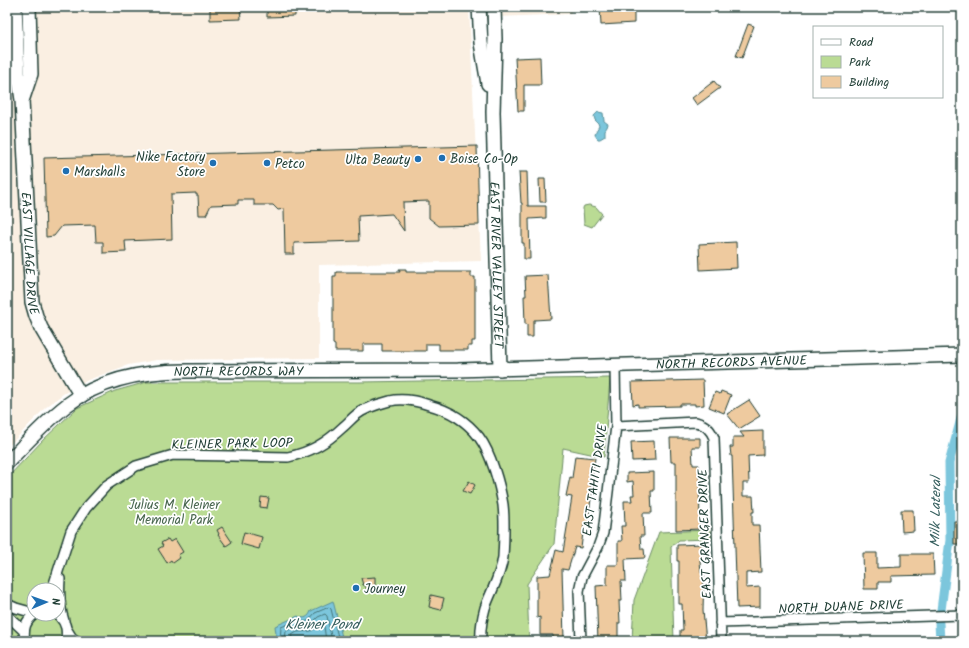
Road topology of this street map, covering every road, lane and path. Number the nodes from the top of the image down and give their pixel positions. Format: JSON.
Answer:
{"nodes":[{"id":1,"x":15,"y":7,"type":"edge"},
{"id":2,"x":29,"y":7,"type":"edge"},
{"id":3,"x":479,"y":7,"type":"edge"},
{"id":4,"x":494,"y":7,"type":"edge"},
{"id":5,"x":22,"y":100,"type":"junction"},
{"id":6,"x":493,"y":112,"type":"junction"},
{"id":7,"x":962,"y":355,"type":"edge"},
{"id":8,"x":615,"y":366,"type":"junction"},
{"id":9,"x":500,"y":369,"type":"junction"},
{"id":10,"x":81,"y":396,"type":"junction"},
{"id":11,"x":616,"y":426,"type":"junction"},
{"id":12,"x":7,"y":463,"type":"edge"},
{"id":13,"x":62,"y":562,"type":"junction"},
{"id":14,"x":55,"y":582,"type":"edge"},
{"id":15,"x":60,"y":582,"type":"edge"},
{"id":16,"x":7,"y":604,"type":"edge"},
{"id":17,"x":26,"y":611,"type":"edge"},
{"id":18,"x":7,"y":615,"type":"edge"},
{"id":19,"x":962,"y":615,"type":"edge"},
{"id":20,"x":26,"y":622,"type":"edge"},
{"id":21,"x":64,"y":622,"type":"edge"},
{"id":22,"x":720,"y":623,"type":"junction"},
{"id":23,"x":67,"y":630,"type":"junction"},
{"id":24,"x":24,"y":631,"type":"junction"},
{"id":25,"x":26,"y":641,"type":"edge"},
{"id":26,"x":66,"y":641,"type":"edge"},
{"id":27,"x":77,"y":641,"type":"edge"},
{"id":28,"x":481,"y":641,"type":"edge"},
{"id":29,"x":581,"y":641,"type":"edge"},
{"id":30,"x":721,"y":641,"type":"edge"}],
"edges":[{"from":1,"to":5,"type":"street","name":"EAST VILLAGE DRIVE"},
{"from":2,"to":5,"type":"street","name":"EAST VILLAGE DRIVE"},
{"from":3,"to":6,"type":"street","name":"EAST RIVER VALLEY STREET"},
{"from":4,"to":6,"type":"street","name":"EAST RIVER VALLEY STREET"},
{"from":5,"to":10,"type":"street","name":"EAST VILLAGE DRIVE"},
{"from":6,"to":9,"type":"street","name":"EAST RIVER VALLEY STREET"},
{"from":7,"to":8,"type":"street","name":"NORTH RECORDS AVENUE"},
{"from":8,"to":9,"type":"street","name":"NORTH RECORDS AVENUE"},
{"from":8,"to":11,"type":"street","name":"EAST TAHITI DRIVE"},
{"from":9,"to":10,"type":"street","name":"NORTH RECORDS WAY"},
{"from":10,"to":12,"type":"street","name":"NORTH RECORDS WAY"},
{"from":11,"to":22,"type":"street","name":"EAST GRANGER DRIVE"},
{"from":11,"to":29,"type":"street","name":"EAST TAHITI DRIVE"},
{"from":13,"to":14,"type":"street","name":"KLEINER PARK LOOP"},
{"from":13,"to":15,"type":"street","name":"KLEINER PARK LOOP"},
{"from":13,"to":28,"type":"street","name":"KLEINER PARK LOOP"},
{"from":16,"to":17,"type":"street"},
{"from":18,"to":24,"type":"street"},
{"from":19,"to":22,"type":"street","name":"NORTH DUANE DRIVE"},
{"from":20,"to":24,"type":"street"},
{"from":21,"to":23,"type":"street","name":"KLEINER PARK LOOP"},
{"from":22,"to":30,"type":"street","name":"EAST GRANGER DRIVE"},
{"from":23,"to":26,"type":"street"},
{"from":23,"to":27,"type":"street"},
{"from":24,"to":25,"type":"street"}]}
